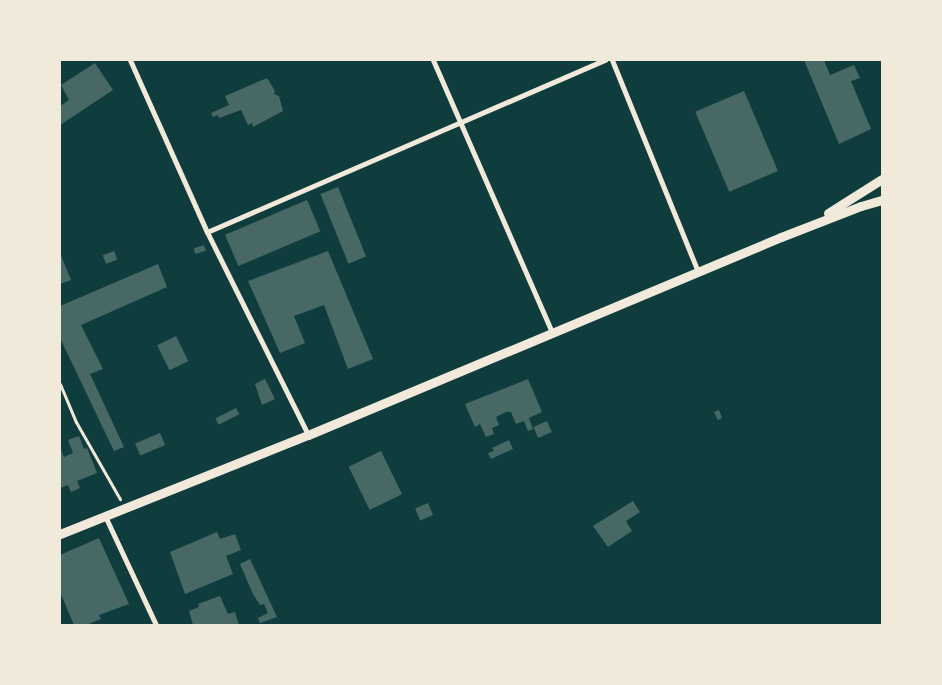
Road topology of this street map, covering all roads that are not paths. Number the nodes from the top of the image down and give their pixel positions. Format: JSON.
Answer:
{"nodes":[{"id":1,"x":130,"y":60,"type":"edge"},
{"id":2,"x":433,"y":60,"type":"edge"},
{"id":3,"x":605,"y":60,"type":"edge"},
{"id":4,"x":612,"y":60,"type":"edge"},
{"id":5,"x":460,"y":123,"type":"junction"},
{"id":6,"x":882,"y":178,"type":"edge"},
{"id":7,"x":882,"y":200,"type":"edge"},
{"id":8,"x":207,"y":232,"type":"junction"},
{"id":9,"x":781,"y":237,"type":"junction"},
{"id":10,"x":698,"y":272,"type":"junction"},
{"id":11,"x":552,"y":333,"type":"junction"},
{"id":12,"x":308,"y":435,"type":"junction"},
{"id":13,"x":105,"y":516,"type":"junction"},
{"id":14,"x":60,"y":534,"type":"edge"},
{"id":15,"x":156,"y":625,"type":"edge"}],
"edges":[{"from":1,"to":8,"type":"street"},
{"from":2,"to":5,"type":"street"},
{"from":3,"to":5,"type":"street"},
{"from":4,"to":10,"type":"street"},
{"from":5,"to":8,"type":"street"},
{"from":5,"to":11,"type":"street"},
{"from":6,"to":9,"type":"street"},
{"from":7,"to":9,"type":"street"},
{"from":8,"to":12,"type":"street"},
{"from":9,"to":10,"type":"street"},
{"from":10,"to":11,"type":"street"},
{"from":11,"to":12,"type":"street"},
{"from":12,"to":13,"type":"street"},
{"from":13,"to":14,"type":"street"},
{"from":13,"to":15,"type":"street"}]}
